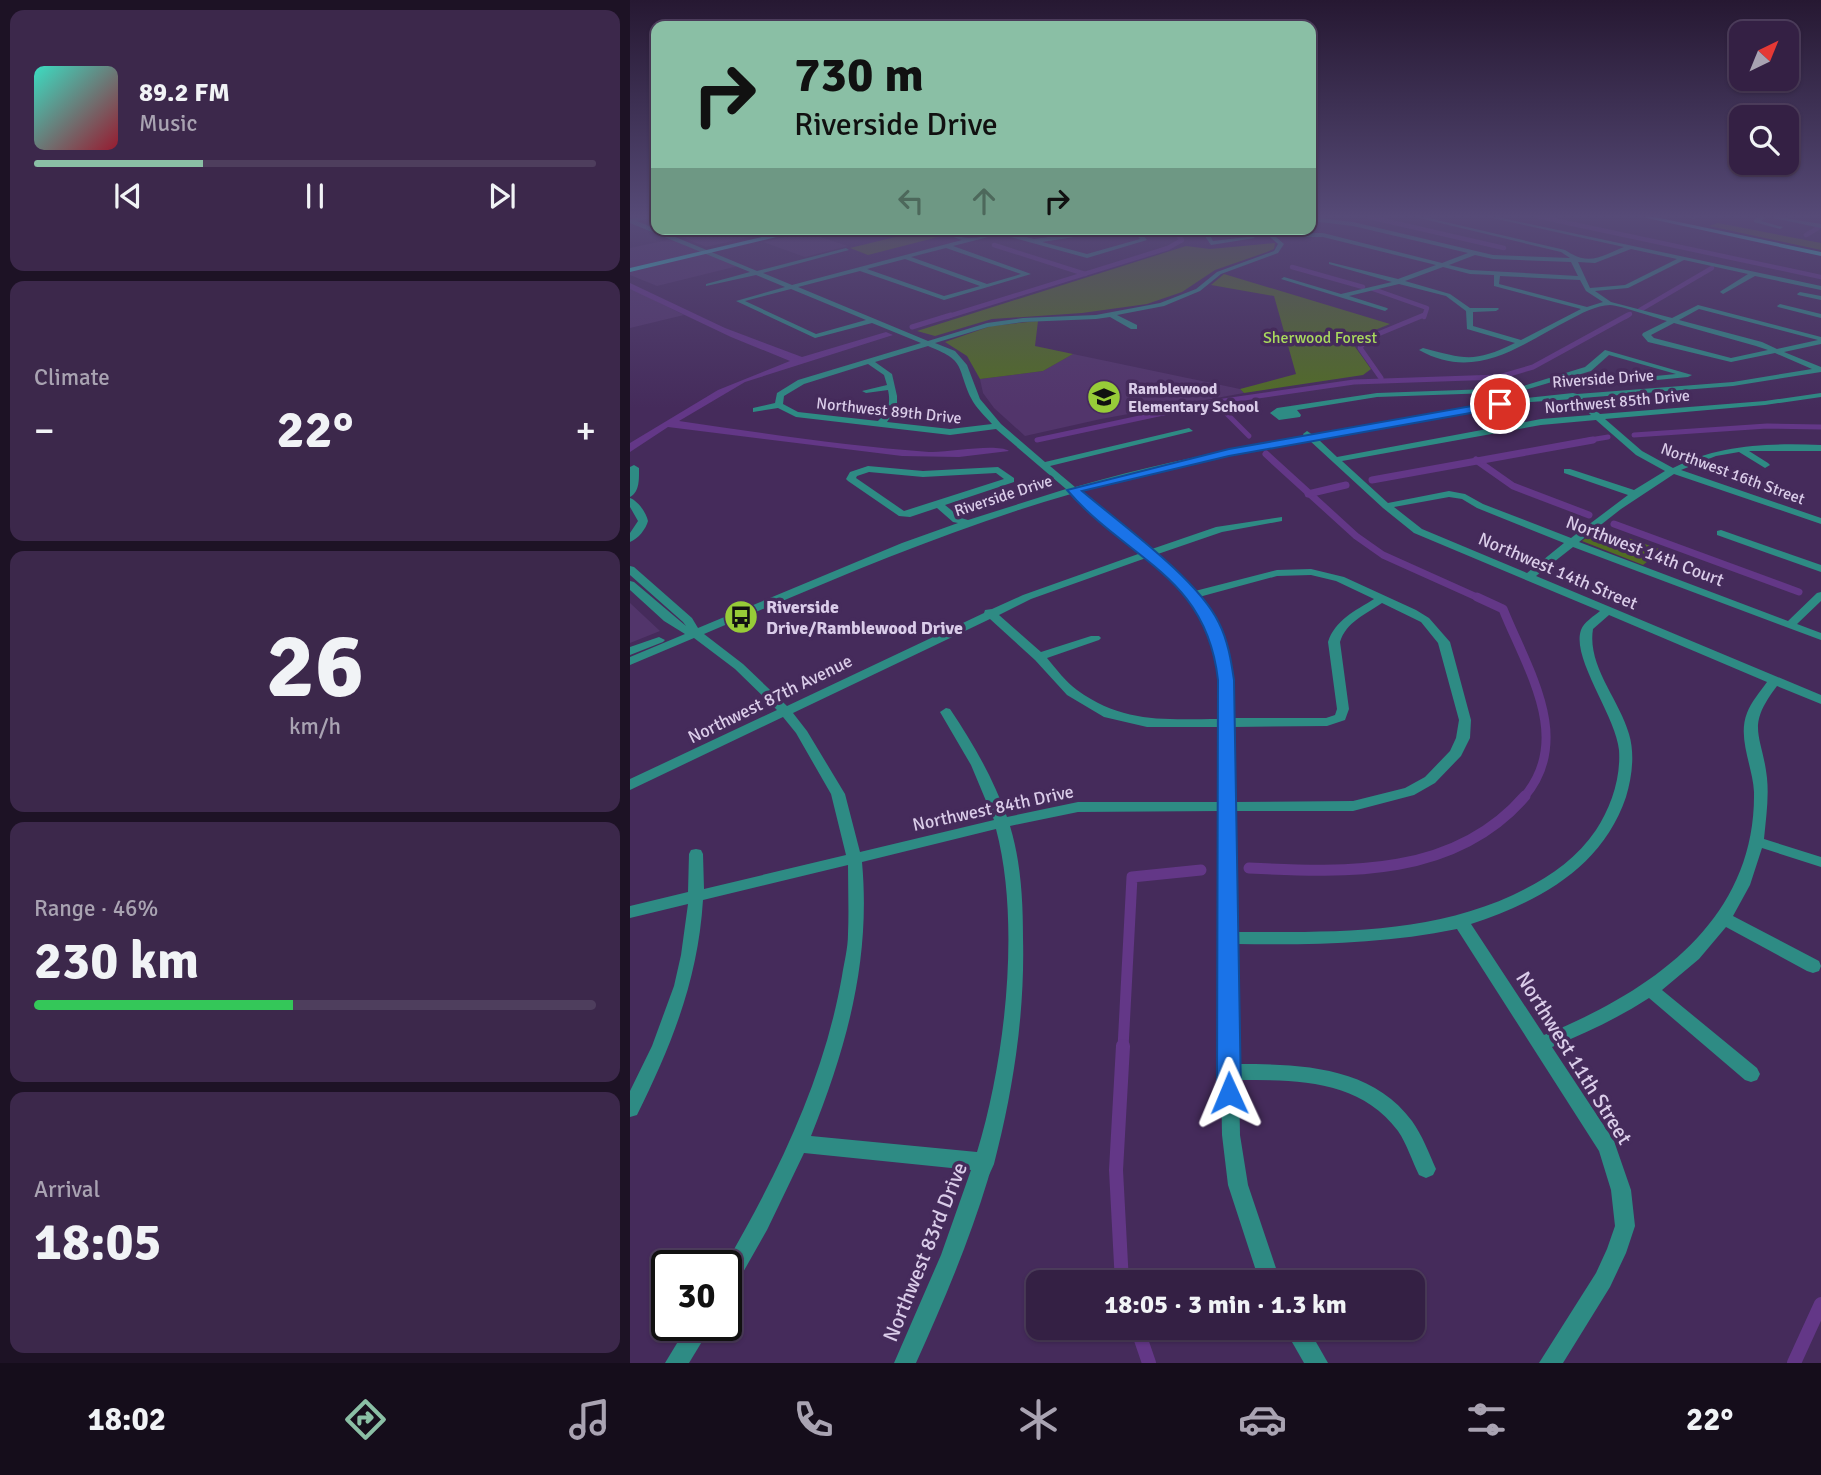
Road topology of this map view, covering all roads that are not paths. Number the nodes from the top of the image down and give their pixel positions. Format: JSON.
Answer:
{"nodes":[{"id":1,"x":725,"y":281,"type":"edge"},
{"id":2,"x":780,"y":281,"type":"edge"},
{"id":3,"x":814,"y":281,"type":"edge"},
{"id":4,"x":894,"y":281,"type":"edge"},
{"id":5,"x":972,"y":281,"type":"edge"},
{"id":6,"x":1006,"y":281,"type":"edge"},
{"id":7,"x":1209,"y":281,"type":"edge"},
{"id":8,"x":1289,"y":281,"type":"edge"},
{"id":9,"x":1399,"y":281,"type":"joint"},
{"id":10,"x":1496,"y":281,"type":"edge"},
{"id":11,"x":1582,"y":281,"type":"edge"},
{"id":12,"x":1639,"y":281,"type":"edge"},
{"id":13,"x":1742,"y":281,"type":"edge"},
{"id":14,"x":1785,"y":281,"type":"edge"},
{"id":15,"x":708,"y":285,"type":"dead end"},
{"id":16,"x":793,"y":286,"type":"junction"},
{"id":17,"x":988,"y":286,"type":"junction"},
{"id":18,"x":1821,"y":288,"type":"edge"},
{"id":19,"x":1588,"y":290,"type":"junction"},
{"id":20,"x":1723,"y":292,"type":"dead end"},
{"id":21,"x":1800,"y":294,"type":"dead end"},
{"id":22,"x":1340,"y":296,"type":"junction"},
{"id":23,"x":1821,"y":298,"type":"edge"},
{"id":24,"x":1609,"y":303,"type":"junction"},
{"id":25,"x":1780,"y":306,"type":"dead end"},
{"id":26,"x":1821,"y":306,"type":"edge"},
{"id":27,"x":1585,"y":308,"type":"junction"},
{"id":28,"x":1385,"y":309,"type":"dead end"},
{"id":29,"x":1496,"y":309,"type":"dead end"},
{"id":30,"x":1469,"y":310,"type":"junction"},
{"id":31,"x":1810,"y":313,"type":"junction"},
{"id":32,"x":1115,"y":315,"type":"junction"},
{"id":33,"x":1821,"y":316,"type":"edge"},
{"id":34,"x":874,"y":320,"type":"junction"},
{"id":35,"x":1670,"y":321,"type":"junction"},
{"id":36,"x":1136,"y":326,"type":"dead end"},
{"id":37,"x":1821,"y":341,"type":"edge"},
{"id":38,"x":929,"y":342,"type":"junction"},
{"id":39,"x":1519,"y":342,"type":"junction"},
{"id":40,"x":1423,"y":349,"type":"dead end"},
{"id":41,"x":1779,"y":351,"type":"junction"},
{"id":42,"x":869,"y":361,"type":"junction"},
{"id":43,"x":1819,"y":369,"type":"edge"},
{"id":44,"x":1559,"y":379,"type":"junction"},
{"id":45,"x":891,"y":387,"type":"junction"},
{"id":46,"x":866,"y":391,"type":"dead end"},
{"id":47,"x":1572,"y":393,"type":"junction"},
{"id":48,"x":1818,"y":397,"type":"edge"},
{"id":49,"x":779,"y":405,"type":"junction"},
{"id":50,"x":1288,"y":409,"type":"dead end"},
{"id":51,"x":756,"y":410,"type":"dead end"},
{"id":52,"x":1598,"y":416,"type":"junction"},
{"id":53,"x":880,"y":424,"type":"junction"},
{"id":54,"x":998,"y":426,"type":"junction"},
{"id":55,"x":1189,"y":431,"type":"dead end"},
{"id":56,"x":1309,"y":436,"type":"junction"},
{"id":57,"x":1821,"y":448,"type":"edge"},
{"id":58,"x":1743,"y":451,"type":"junction"},
{"id":59,"x":1334,"y":460,"type":"junction"},
{"id":60,"x":1044,"y":464,"type":"junction"},
{"id":61,"x":1765,"y":465,"type":"dead end"},
{"id":62,"x":634,"y":468,"type":"dead end"},
{"id":63,"x":1567,"y":471,"type":"dead end"},
{"id":64,"x":1674,"y":472,"type":"junction"},
{"id":65,"x":1070,"y":488,"type":"junction"},
{"id":66,"x":1636,"y":494,"type":"junction"},
{"id":67,"x":630,"y":495,"type":"edge"},
{"id":68,"x":630,"y":501,"type":"edge"},
{"id":69,"x":942,"y":503,"type":"junction"},
{"id":70,"x":1386,"y":506,"type":"junction"},
{"id":71,"x":1279,"y":519,"type":"dead end"},
{"id":72,"x":1820,"y":519,"type":"edge"},
{"id":73,"x":964,"y":520,"type":"junction"},
{"id":74,"x":1721,"y":533,"type":"dead end"},
{"id":75,"x":632,"y":536,"type":"edge"},
{"id":76,"x":1573,"y":543,"type":"junction"},
{"id":77,"x":1146,"y":554,"type":"junction"},
{"id":78,"x":630,"y":569,"type":"edge"},
{"id":79,"x":1821,"y":569,"type":"edge"},
{"id":80,"x":1528,"y":577,"type":"junction"},
{"id":81,"x":630,"y":583,"type":"edge"},
{"id":82,"x":1194,"y":595,"type":"junction"},
{"id":83,"x":1821,"y":595,"type":"edge"},
{"id":84,"x":1382,"y":598,"type":"junction"},
{"id":85,"x":1608,"y":611,"type":"junction"},
{"id":86,"x":989,"y":612,"type":"junction"},
{"id":87,"x":1790,"y":625,"type":"junction"},
{"id":88,"x":690,"y":629,"type":"junction"},
{"id":89,"x":1821,"y":637,"type":"edge"},
{"id":90,"x":1095,"y":638,"type":"dead end"},
{"id":91,"x":630,"y":651,"type":"edge"},
{"id":92,"x":1039,"y":657,"type":"junction"},
{"id":93,"x":630,"y":661,"type":"edge"},
{"id":94,"x":1773,"y":681,"type":"junction"},
{"id":95,"x":1821,"y":700,"type":"edge"},
{"id":96,"x":785,"y":711,"type":"junction"},
{"id":97,"x":946,"y":712,"type":"dead end"},
{"id":98,"x":1226,"y":723,"type":"junction"},
{"id":99,"x":630,"y":785,"type":"edge"},
{"id":100,"x":1227,"y":807,"type":"junction"},
{"id":101,"x":1002,"y":822,"type":"junction"},
{"id":102,"x":1758,"y":842,"type":"junction"},
{"id":103,"x":696,"y":854,"type":"dead end"},
{"id":104,"x":854,"y":859,"type":"junction"},
{"id":105,"x":1821,"y":862,"type":"edge"},
{"id":106,"x":698,"y":896,"type":"junction"},
{"id":107,"x":630,"y":912,"type":"edge"},
{"id":108,"x":1725,"y":919,"type":"junction"},
{"id":109,"x":1462,"y":923,"type":"junction"},
{"id":110,"x":1229,"y":938,"type":"junction"},
{"id":111,"x":1814,"y":966,"type":"dead end"},
{"id":112,"x":1652,"y":991,"type":"junction"},
{"id":113,"x":1540,"y":1044,"type":"junction"},
{"id":114,"x":1228,"y":1072,"type":"junction"},
{"id":115,"x":1751,"y":1074,"type":"dead end"},
{"id":116,"x":630,"y":1109,"type":"edge"},
{"id":117,"x":800,"y":1144,"type":"junction"},
{"id":118,"x":985,"y":1162,"type":"junction"},
{"id":119,"x":1426,"y":1169,"type":"dead end"},
{"id":120,"x":742,"y":1257,"type":"edge"},
{"id":121,"x":1267,"y":1270,"type":"edge"},
{"id":122,"x":1303,"y":1340,"type":"edge"},
{"id":123,"x":690,"y":1341,"type":"edge"},
{"id":124,"x":676,"y":1363,"type":"edge"},
{"id":125,"x":905,"y":1363,"type":"edge"},
{"id":126,"x":1317,"y":1363,"type":"edge"},
{"id":127,"x":1550,"y":1363,"type":"edge"}],
"edges":[{"from":1,"to":15,"type":"street"},
{"from":2,"to":16,"type":"street"},
{"from":3,"to":16,"type":"street"},
{"from":4,"to":17,"type":"street"},
{"from":5,"to":17,"type":"street"},
{"from":6,"to":17,"type":"street"},
{"from":7,"to":32,"type":"street"},
{"from":8,"to":22,"type":"street"},
{"from":9,"to":22,"type":"street"},
{"from":9,"to":30,"type":"street"},
{"from":10,"to":27,"type":"street"},
{"from":11,"to":19,"type":"street"},
{"from":12,"to":19,"type":"street"},
{"from":13,"to":20,"type":"street"},
{"from":14,"to":18,"type":"street"},
{"from":16,"to":34,"type":"street"},
{"from":16,"to":34,"type":"street"},
{"from":19,"to":24,"type":"street"},
{"from":21,"to":23,"type":"street"},
{"from":22,"to":28,"type":"street"},
{"from":24,"to":27,"type":"street"},
{"from":24,"to":35,"type":"street"},
{"from":25,"to":31,"type":"street"},
{"from":26,"to":31,"type":"street"},
{"from":27,"to":39,"type":"street"},
{"from":29,"to":30,"type":"street"},
{"from":30,"to":39,"type":"street"},
{"from":31,"to":33,"type":"street"},
{"from":32,"to":36,"type":"street"},
{"from":32,"to":38,"type":"street"},
{"from":34,"to":38,"type":"street"},
{"from":35,"to":37,"type":"street"},
{"from":35,"to":41,"type":"street"},
{"from":35,"to":41,"type":"street"},
{"from":37,"to":41,"type":"street"},
{"from":38,"to":42,"type":"street"},
{"from":38,"to":54,"type":"street"},
{"from":39,"to":40,"type":"street"},
{"from":41,"to":43,"type":"street"},
{"from":42,"to":45,"type":"street"},
{"from":42,"to":49,"type":"street"},
{"from":43,"to":47,"type":"street","name":"Riverside Drive"},
{"from":44,"to":44,"type":"street"},
{"from":44,"to":47,"type":"street","name":"Northwest 16th Street"},
{"from":44,"to":50,"type":"street"},
{"from":45,"to":46,"type":"street"},
{"from":45,"to":53,"type":"street"},
{"from":47,"to":52,"type":"street","name":"Northwest 16th Street"},
{"from":47,"to":56,"type":"street","name":"Riverside Drive"},
{"from":48,"to":52,"type":"street","name":"Northwest 85th Drive"},
{"from":49,"to":51,"type":"street"},
{"from":49,"to":53,"type":"street","name":"Northwest 89th Drive"},
{"from":52,"to":59,"type":"street","name":"Northwest 85th Drive"},
{"from":52,"to":64,"type":"street","name":"Northwest 16th Street"},
{"from":53,"to":54,"type":"street","name":"Northwest 89th Drive"},
{"from":54,"to":60,"type":"street"},
{"from":55,"to":60,"type":"street"},
{"from":56,"to":59,"type":"street","name":"Northwest 14th Street"},
{"from":56,"to":65,"type":"street","name":"Riverside Drive"},
{"from":57,"to":58,"type":"street"},
{"from":58,"to":61,"type":"street"},
{"from":58,"to":64,"type":"street"},
{"from":59,"to":70,"type":"street","name":"Northwest 14th Street"},
{"from":60,"to":65,"type":"street"},
{"from":62,"to":67,"type":"street"},
{"from":63,"to":66,"type":"street"},
{"from":64,"to":66,"type":"street"},
{"from":64,"to":72,"type":"street","name":"Northwest 16th Street"},
{"from":65,"to":73,"type":"street","name":"Riverside Drive"},
{"from":65,"to":77,"type":"street"},
{"from":66,"to":76,"type":"street"},
{"from":68,"to":75,"type":"street"},
{"from":69,"to":69,"type":"street"},
{"from":69,"to":73,"type":"street"},
{"from":70,"to":76,"type":"street","name":"Northwest 14th Court"},
{"from":70,"to":80,"type":"street","name":"Northwest 14th Street"},
{"from":71,"to":77,"type":"street","name":"Northwest 87th Avenue"},
{"from":73,"to":88,"type":"street","name":"Riverside Drive"},
{"from":74,"to":79,"type":"street"},
{"from":76,"to":80,"type":"street"},
{"from":76,"to":87,"type":"street","name":"Northwest 14th Court"},
{"from":77,"to":82,"type":"street"},
{"from":77,"to":86,"type":"street","name":"Northwest 87th Avenue"},
{"from":78,"to":88,"type":"street"},
{"from":80,"to":85,"type":"street","name":"Northwest 14th Street"},
{"from":81,"to":88,"type":"street"},
{"from":82,"to":84,"type":"street","name":"Northwest 84th Drive"},
{"from":82,"to":98,"type":"street"},
{"from":83,"to":87,"type":"street"},
{"from":84,"to":98,"type":"street"},
{"from":84,"to":100,"type":"street","name":"Northwest 84th Drive"},
{"from":85,"to":94,"type":"street","name":"Northwest 14th Street"},
{"from":85,"to":109,"type":"street"},
{"from":86,"to":92,"type":"street"},
{"from":86,"to":96,"type":"street","name":"Northwest 87th Avenue"},
{"from":87,"to":89,"type":"street","name":"Northwest 14th Court"},
{"from":88,"to":91,"type":"street","name":"Riverside Drive"},
{"from":88,"to":93,"type":"street","name":"Riverside Drive"},
{"from":88,"to":96,"type":"street"},
{"from":90,"to":92,"type":"street"},
{"from":92,"to":98,"type":"street"},
{"from":94,"to":95,"type":"street","name":"Northwest 14th Street"},
{"from":94,"to":102,"type":"street"},
{"from":96,"to":99,"type":"street","name":"Northwest 87th Avenue"},
{"from":96,"to":104,"type":"street"},
{"from":97,"to":101,"type":"street","name":"Northwest 83rd Drive"},
{"from":98,"to":100,"type":"street"},
{"from":100,"to":101,"type":"street","name":"Northwest 84th Drive"},
{"from":100,"to":110,"type":"street"},
{"from":101,"to":104,"type":"street","name":"Northwest 84th Drive"},
{"from":101,"to":118,"type":"street","name":"Northwest 83rd Drive"},
{"from":102,"to":105,"type":"street"},
{"from":102,"to":108,"type":"street"},
{"from":103,"to":106,"type":"street"},
{"from":104,"to":106,"type":"street","name":"Northwest 84th Drive"},
{"from":104,"to":117,"type":"street"},
{"from":106,"to":107,"type":"street","name":"Northwest 84th Drive"},
{"from":106,"to":116,"type":"street"},
{"from":108,"to":111,"type":"street"},
{"from":108,"to":112,"type":"street"},
{"from":109,"to":110,"type":"street"},
{"from":109,"to":113,"type":"street","name":"Northwest 11th Street"},
{"from":110,"to":114,"type":"street"},
{"from":112,"to":113,"type":"street"},
{"from":112,"to":115,"type":"street"},
{"from":113,"to":127,"type":"street","name":"Northwest 11th Street"},
{"from":114,"to":119,"type":"street"},
{"from":114,"to":121,"type":"street"},
{"from":117,"to":118,"type":"street"},
{"from":117,"to":120,"type":"street"},
{"from":118,"to":125,"type":"street","name":"Northwest 83rd Drive"},
{"from":122,"to":126,"type":"street"},
{"from":123,"to":124,"type":"street"}]}
